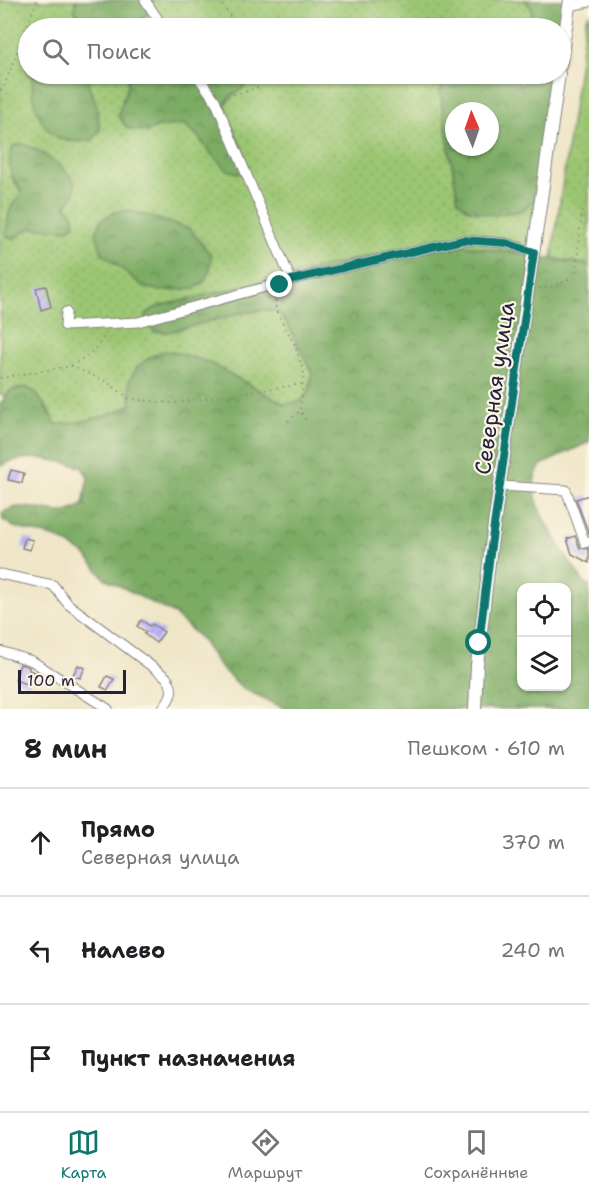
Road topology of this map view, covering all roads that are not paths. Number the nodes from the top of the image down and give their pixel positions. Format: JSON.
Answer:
{"nodes":[{"id":1,"x":145,"y":0,"type":"edge"},
{"id":2,"x":589,"y":2,"type":"edge"},
{"id":3,"x":569,"y":3,"type":"edge"},
{"id":4,"x":157,"y":18,"type":"edge"},
{"id":5,"x":567,"y":18,"type":"edge"},
{"id":6,"x":203,"y":84,"type":"edge"},
{"id":7,"x":558,"y":84,"type":"edge"},
{"id":8,"x":534,"y":252,"type":"junction"},
{"id":9,"x":291,"y":280,"type":"junction"},
{"id":10,"x":66,"y":312,"type":"dead end"},
{"id":11,"x":501,"y":486,"type":"junction"},
{"id":12,"x":589,"y":542,"type":"edge"},
{"id":13,"x":0,"y":574,"type":"edge"},
{"id":14,"x":0,"y":651,"type":"edge"},
{"id":15,"x":108,"y":709,"type":"edge"},
{"id":16,"x":162,"y":709,"type":"edge"},
{"id":17,"x":475,"y":709,"type":"edge"}],
"edges":[{"from":1,"to":4,"type":"street"},
{"from":2,"to":3,"type":"street"},
{"from":3,"to":5,"type":"main road"},
{"from":6,"to":9,"type":"street"},
{"from":7,"to":8,"type":"main road","name":"Северная улица"},
{"from":8,"to":9,"type":"street"},
{"from":8,"to":11,"type":"main road","name":"Северная улица"},
{"from":9,"to":10,"type":"street"},
{"from":11,"to":12,"type":"street"},
{"from":11,"to":17,"type":"main road","name":"Северная улица"},
{"from":13,"to":16,"type":"street"},
{"from":14,"to":15,"type":"street"}]}
